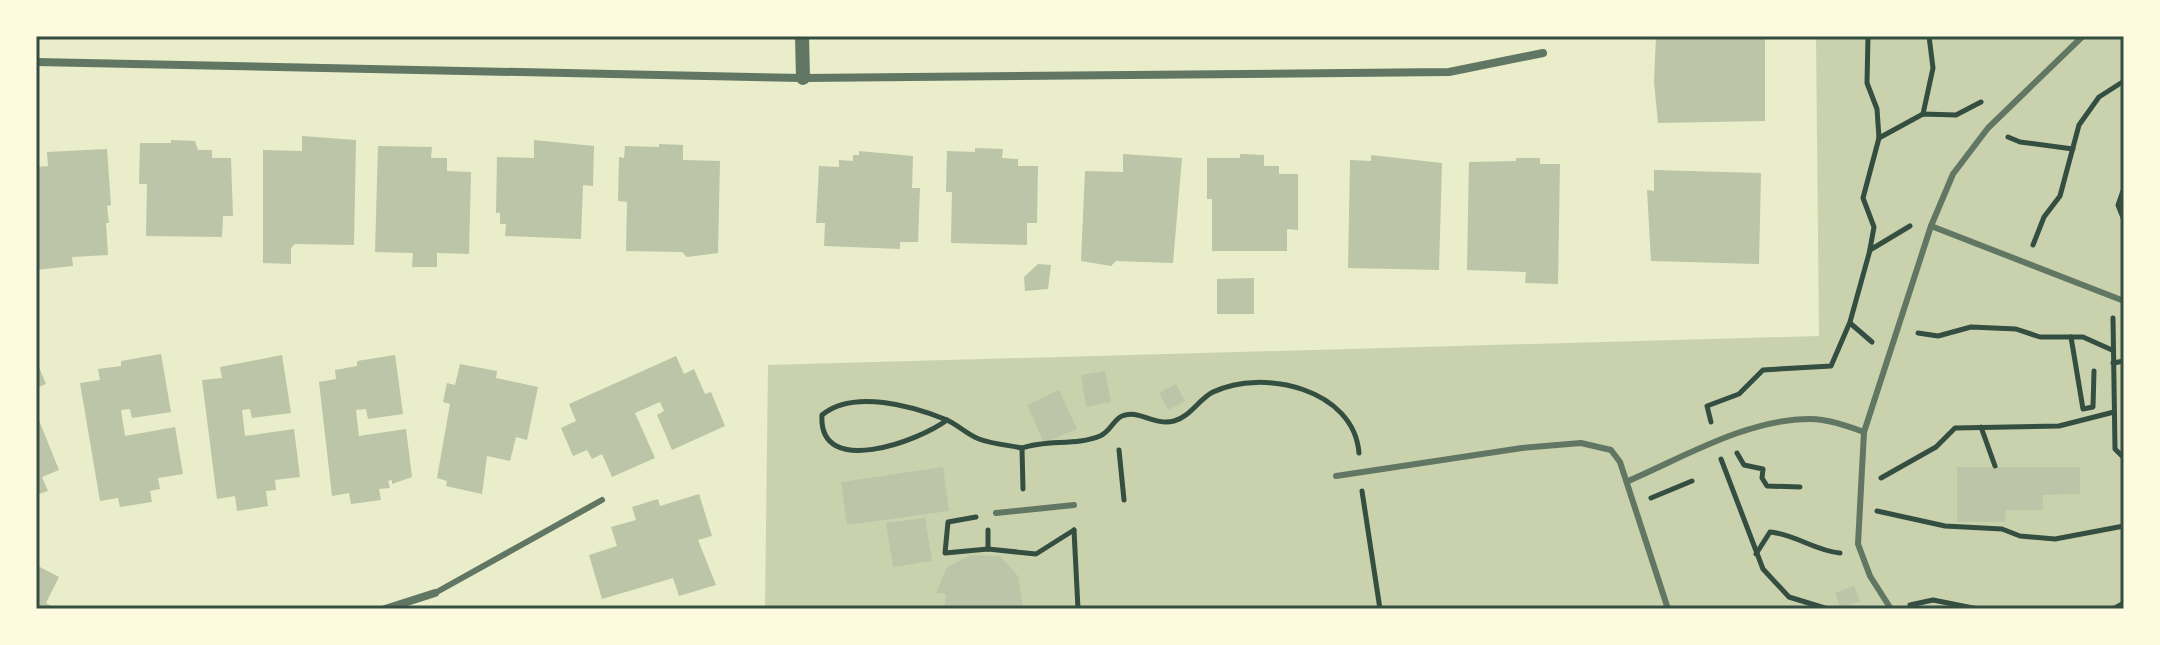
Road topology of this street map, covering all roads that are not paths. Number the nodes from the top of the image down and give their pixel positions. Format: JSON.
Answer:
{"nodes":[{"id":1,"x":802,"y":36,"type":"edge"},
{"id":2,"x":2083,"y":36,"type":"edge"},
{"id":3,"x":1543,"y":53,"type":"dead end"},
{"id":4,"x":36,"y":62,"type":"edge"},
{"id":5,"x":803,"y":78,"type":"junction"},
{"id":6,"x":1931,"y":226,"type":"junction"},
{"id":7,"x":2124,"y":301,"type":"edge"},
{"id":8,"x":1864,"y":432,"type":"junction"},
{"id":9,"x":1336,"y":476,"type":"dead end"},
{"id":10,"x":1628,"y":481,"type":"junction"},
{"id":11,"x":602,"y":500,"type":"dead end"},
{"id":12,"x":1074,"y":505,"type":"dead end"},
{"id":13,"x":996,"y":513,"type":"road end"},
{"id":14,"x":435,"y":593,"type":"joint"},
{"id":15,"x":385,"y":609,"type":"edge"},
{"id":16,"x":1668,"y":609,"type":"edge"},
{"id":17,"x":1891,"y":609,"type":"edge"}],
"edges":[{"from":1,"to":5,"type":"street"},
{"from":2,"to":6,"type":"lane"},
{"from":3,"to":5,"type":"street"},
{"from":4,"to":5,"type":"street"},
{"from":6,"to":7,"type":"lane"},
{"from":6,"to":8,"type":"lane"},
{"from":8,"to":10,"type":"lane"},
{"from":8,"to":17,"type":"lane"},
{"from":9,"to":10,"type":"lane"},
{"from":10,"to":16,"type":"lane"},
{"from":11,"to":14,"type":"lane"},
{"from":12,"to":13,"type":"lane"},
{"from":14,"to":15,"type":"street"}]}
